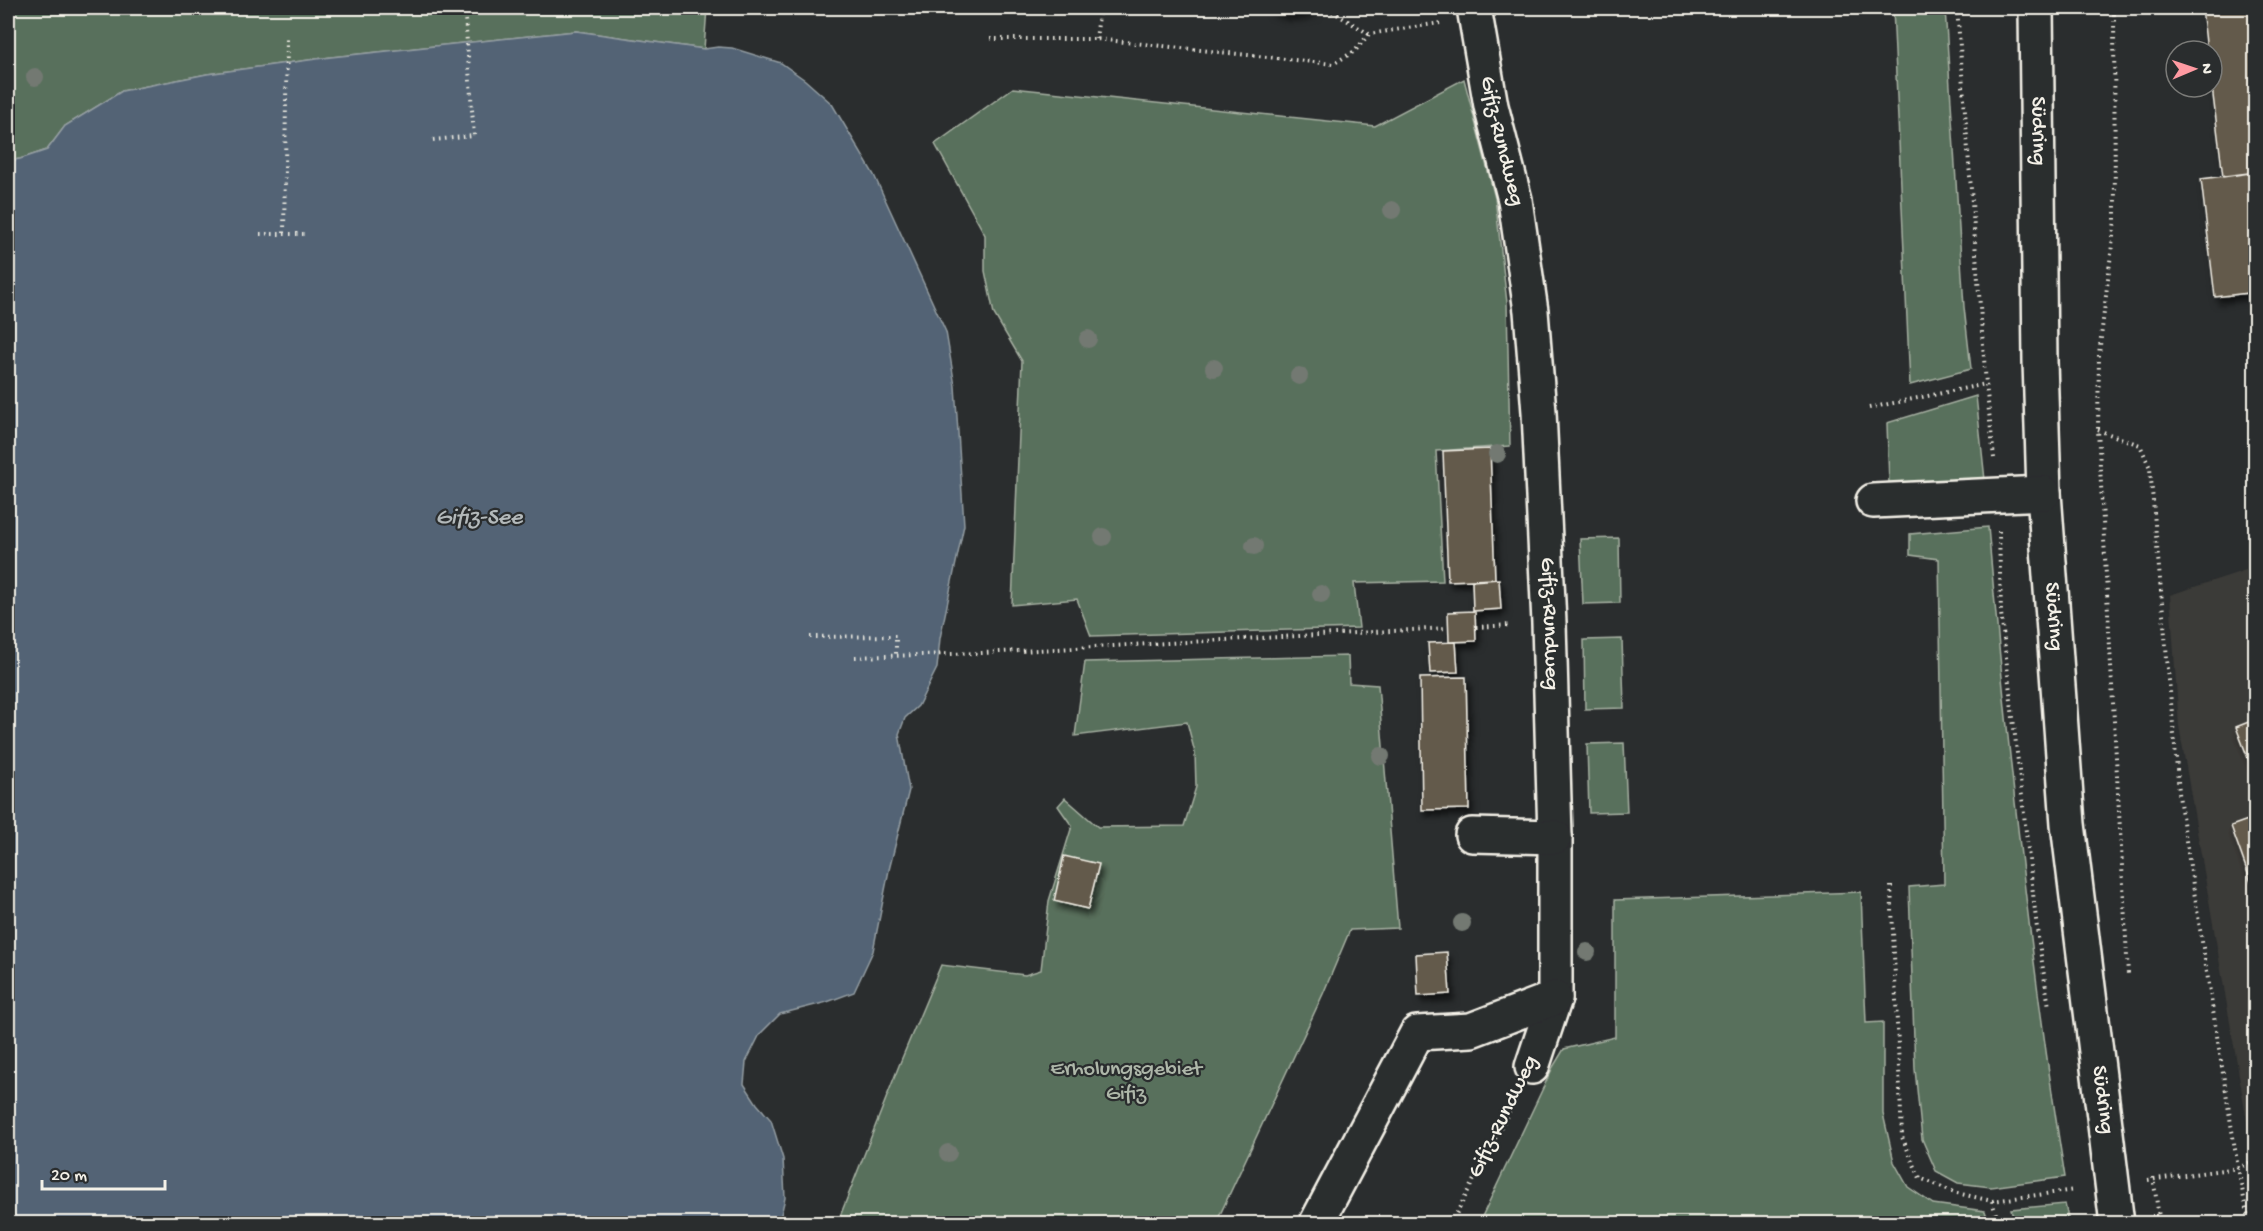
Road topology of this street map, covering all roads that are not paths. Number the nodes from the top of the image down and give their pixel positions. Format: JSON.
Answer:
{"nodes":[{"id":1,"x":2036,"y":8,"type":"edge"},
{"id":2,"x":1475,"y":13,"type":"edge"},
{"id":3,"x":2044,"y":493,"type":"junction"},
{"id":4,"x":1873,"y":501,"type":"dead end"},
{"id":5,"x":1472,"y":835,"type":"dead end"},
{"id":6,"x":1555,"y":837,"type":"junction"},
{"id":7,"x":1555,"y":998,"type":"junction"},
{"id":8,"x":1532,"y":1068,"type":"road end"},
{"id":9,"x":1316,"y":1224,"type":"edge"},
{"id":10,"x":2117,"y":1224,"type":"edge"}],
"edges":[{"from":1,"to":3,"type":"street","name":"Südring"},
{"from":2,"to":6,"type":"street","name":"Gifiz-Rundweg"},
{"from":3,"to":4,"type":"street"},
{"from":3,"to":10,"type":"street","name":"Südring","bridge":true},
{"from":5,"to":6,"type":"street"},
{"from":6,"to":7,"type":"street","name":"Gifiz-Rundweg"},
{"from":7,"to":8,"type":"street","name":"Gifiz-Rundweg"},
{"from":7,"to":9,"type":"street"}]}
